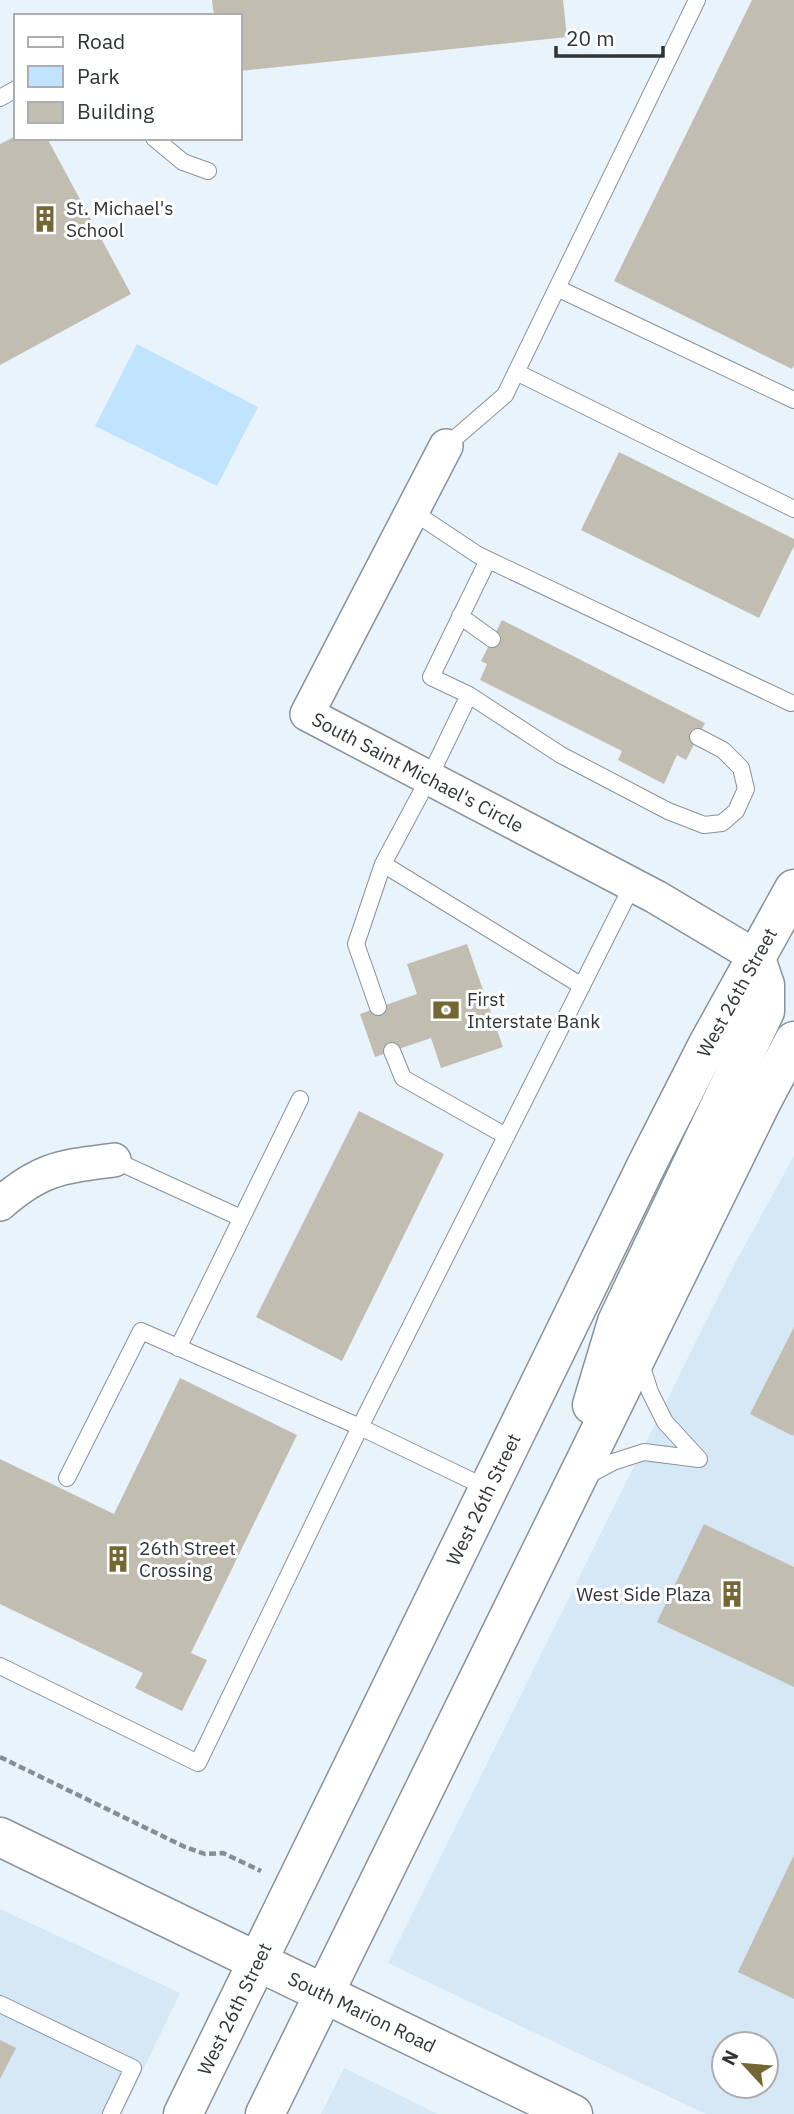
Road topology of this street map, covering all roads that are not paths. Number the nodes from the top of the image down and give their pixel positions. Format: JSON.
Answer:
{"nodes":[{"id":1,"x":697,"y":0,"type":"edge"},
{"id":2,"x":156,"y":140,"type":"edge"},
{"id":3,"x":208,"y":171,"type":"dead end"},
{"id":4,"x":557,"y":288,"type":"junction"},
{"id":5,"x":516,"y":372,"type":"junction"},
{"id":6,"x":794,"y":400,"type":"edge"},
{"id":7,"x":446,"y":446,"type":"joint"},
{"id":8,"x":794,"y":509,"type":"edge"},
{"id":9,"x":412,"y":511,"type":"junction"},
{"id":10,"x":488,"y":559,"type":"junction"},
{"id":11,"x":460,"y":616,"type":"junction"},
{"id":12,"x":492,"y":639,"type":"dead end"},
{"id":13,"x":470,"y":695,"type":"junction"},
{"id":14,"x":791,"y":703,"type":"dead end"},
{"id":15,"x":698,"y":737,"type":"dead end"},
{"id":16,"x":429,"y":778,"type":"junction"},
{"id":17,"x":383,"y":863,"type":"junction"},
{"id":18,"x":633,"y":884,"type":"junction"},
{"id":19,"x":794,"y":889,"type":"edge"},
{"id":20,"x":755,"y":956,"type":"junction"},
{"id":21,"x":582,"y":986,"type":"junction"},
{"id":22,"x":378,"y":1007,"type":"dead end"},
{"id":23,"x":794,"y":1041,"type":"edge"},
{"id":24,"x":392,"y":1051,"type":"dead end"},
{"id":25,"x":300,"y":1099,"type":"dead end"},
{"id":26,"x":506,"y":1136,"type":"junction"},
{"id":27,"x":114,"y":1160,"type":"joint"},
{"id":28,"x":0,"y":1204,"type":"edge"},
{"id":29,"x":241,"y":1218,"type":"junction"},
{"id":30,"x":178,"y":1348,"type":"junction"},
{"id":31,"x":637,"y":1355,"type":"junction"},
{"id":32,"x":360,"y":1427,"type":"junction"},
{"id":33,"x":67,"y":1478,"type":"dead end"},
{"id":34,"x":489,"y":1489,"type":"junction"},
{"id":35,"x":567,"y":1498,"type":"junction"},
{"id":36,"x":0,"y":1666,"type":"edge"},
{"id":37,"x":0,"y":1836,"type":"edge"},
{"id":38,"x":258,"y":1961,"type":"junction"},
{"id":39,"x":322,"y":1993,"type":"junction"},
{"id":40,"x":0,"y":2004,"type":"edge"},
{"id":41,"x":111,"y":2114,"type":"edge"},
{"id":42,"x":183,"y":2114,"type":"edge"},
{"id":43,"x":265,"y":2114,"type":"edge"},
{"id":44,"x":573,"y":2114,"type":"edge"}],
"edges":[{"from":1,"to":4,"type":"lane"},
{"from":2,"to":3,"type":"lane"},
{"from":4,"to":5,"type":"lane"},
{"from":4,"to":6,"type":"lane"},
{"from":5,"to":7,"type":"lane"},
{"from":5,"to":8,"type":"lane"},
{"from":7,"to":9,"type":"street","name":"South Saint Michael's Circle"},
{"from":9,"to":10,"type":"lane"},
{"from":9,"to":16,"type":"street","name":"South Saint Michael's Circle"},
{"from":10,"to":11,"type":"lane"},
{"from":10,"to":14,"type":"lane"},
{"from":11,"to":12,"type":"lane"},
{"from":11,"to":13,"type":"lane"},
{"from":13,"to":15,"type":"lane"},
{"from":13,"to":16,"type":"lane"},
{"from":16,"to":17,"type":"lane"},
{"from":16,"to":18,"type":"street","name":"South Saint Michael's Circle"},
{"from":17,"to":21,"type":"lane"},
{"from":17,"to":22,"type":"lane"},
{"from":18,"to":20,"type":"street","name":"South Saint Michael's Circle"},
{"from":18,"to":21,"type":"lane"},
{"from":19,"to":20,"type":"main road","name":"West 26th Street"},
{"from":20,"to":34,"type":"main road","name":"West 26th Street"},
{"from":20,"to":35,"type":"main road"},
{"from":21,"to":26,"type":"lane"},
{"from":23,"to":31,"type":"main road"},
{"from":24,"to":26,"type":"lane"},
{"from":25,"to":29,"type":"lane"},
{"from":26,"to":32,"type":"lane"},
{"from":27,"to":28,"type":"street"},
{"from":27,"to":29,"type":"lane"},
{"from":29,"to":30,"type":"lane"},
{"from":30,"to":32,"type":"lane"},
{"from":30,"to":33,"type":"lane"},
{"from":31,"to":35,"type":"main road"},
{"from":31,"to":35,"type":"lane"},
{"from":32,"to":34,"type":"lane"},
{"from":32,"to":36,"type":"lane"},
{"from":34,"to":38,"type":"main road","name":"West 26th Street"},
{"from":35,"to":39,"type":"main road"},
{"from":37,"to":38,"type":"main road","name":"South Marion Road"},
{"from":38,"to":39,"type":"main road","name":"South Marion Road"},
{"from":38,"to":42,"type":"main road","name":"West 26th Street"},
{"from":39,"to":43,"type":"main road"},
{"from":39,"to":44,"type":"main road","name":"South Marion Road"},
{"from":40,"to":41,"type":"lane"}]}
